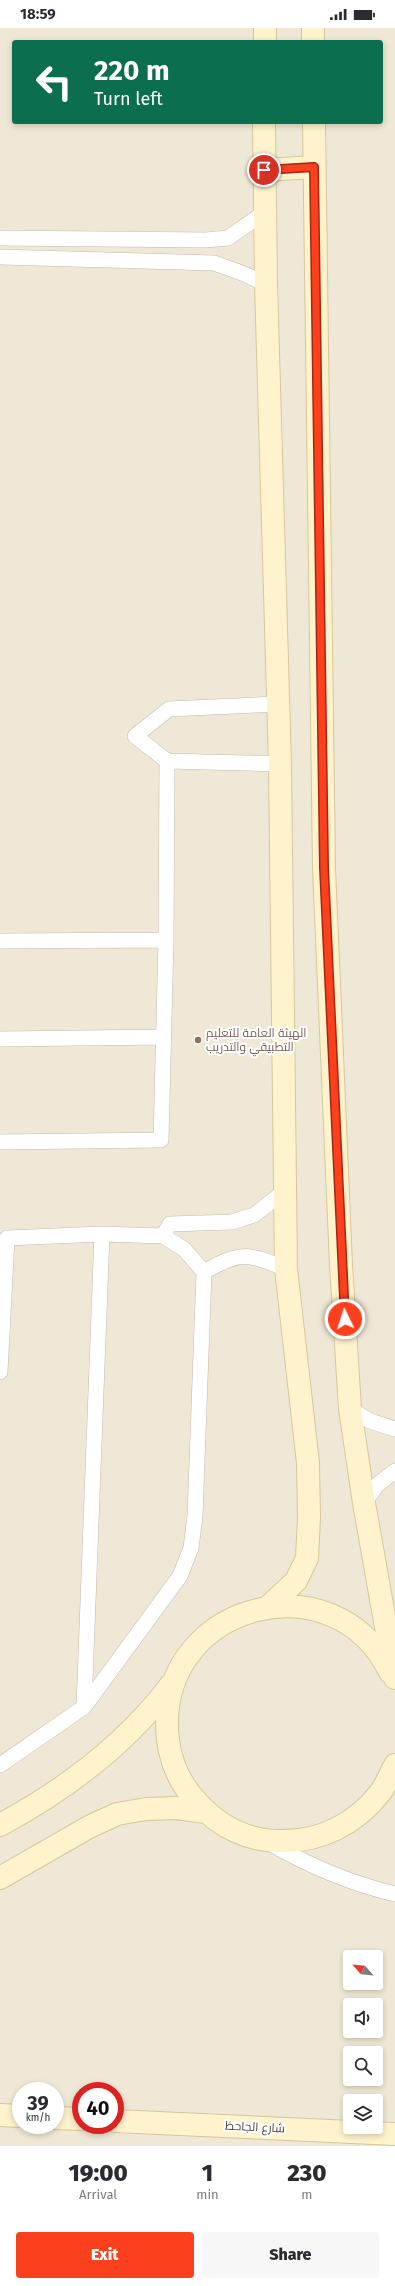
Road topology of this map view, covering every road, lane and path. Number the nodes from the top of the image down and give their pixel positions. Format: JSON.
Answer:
{"nodes":[{"id":1,"x":265,"y":28,"type":"edge"},
{"id":2,"x":312,"y":28,"type":"edge"},
{"id":3,"x":265,"y":40,"type":"edge"},
{"id":4,"x":313,"y":40,"type":"edge"},
{"id":5,"x":264,"y":124,"type":"edge"},
{"id":6,"x":314,"y":124,"type":"edge"},
{"id":7,"x":314,"y":167,"type":"junction"},
{"id":8,"x":264,"y":170,"type":"junction"},
{"id":9,"x":265,"y":212,"type":"junction"},
{"id":10,"x":0,"y":238,"type":"edge"},
{"id":11,"x":0,"y":257,"type":"edge"},
{"id":12,"x":266,"y":284,"type":"junction"},
{"id":13,"x":277,"y":704,"type":"junction"},
{"id":14,"x":167,"y":761,"type":"junction"},
{"id":15,"x":280,"y":764,"type":"junction"},
{"id":16,"x":166,"y":940,"type":"junction"},
{"id":17,"x":0,"y":941,"type":"edge"},
{"id":18,"x":164,"y":1037,"type":"junction"},
{"id":19,"x":0,"y":1039,"type":"edge"},
{"id":20,"x":0,"y":1142,"type":"edge"},
{"id":21,"x":285,"y":1191,"type":"junction"},
{"id":22,"x":102,"y":1234,"type":"junction"},
{"id":23,"x":163,"y":1236,"type":"junction"},
{"id":24,"x":286,"y":1269,"type":"junction"},
{"id":25,"x":204,"y":1272,"type":"junction"},
{"id":26,"x":0,"y":1372,"type":"edge"},
{"id":27,"x":350,"y":1409,"type":"junction"},
{"id":28,"x":395,"y":1428,"type":"edge"},
{"id":29,"x":395,"y":1471,"type":"edge"},
{"id":30,"x":364,"y":1504,"type":"junction"},
{"id":31,"x":269,"y":1606,"type":"junction"},
{"id":32,"x":395,"y":1678,"type":"edge"},
{"id":33,"x":174,"y":1681,"type":"junction"},
{"id":34,"x":395,"y":1682,"type":"edge"},
{"id":35,"x":84,"y":1707,"type":"junction"},
{"id":36,"x":0,"y":1765,"type":"edge"},
{"id":37,"x":395,"y":1765,"type":"edge"},
{"id":38,"x":206,"y":1812,"type":"junction"},
{"id":39,"x":0,"y":1825,"type":"edge"},
{"id":40,"x":268,"y":1842,"type":"junction"},
{"id":41,"x":0,"y":1878,"type":"edge"},
{"id":42,"x":395,"y":1894,"type":"edge"},
{"id":43,"x":0,"y":2115,"type":"edge"},
{"id":44,"x":12,"y":2116,"type":"edge"},
{"id":45,"x":124,"y":2121,"type":"edge"},
{"id":46,"x":395,"y":2134,"type":"edge"}],
"edges":[{"from":1,"to":3,"type":"street"},
{"from":2,"to":4,"type":"street"},
{"from":5,"to":8,"type":"street"},
{"from":6,"to":7,"type":"street"},
{"from":7,"to":8,"type":"street"},
{"from":7,"to":27,"type":"street"},
{"from":8,"to":9,"type":"street"},
{"from":9,"to":10,"type":"lane"},
{"from":9,"to":12,"type":"street"},
{"from":11,"to":12,"type":"lane"},
{"from":12,"to":13,"type":"street"},
{"from":13,"to":14,"type":"lane"},
{"from":13,"to":15,"type":"street"},
{"from":14,"to":15,"type":"lane"},
{"from":14,"to":16,"type":"lane"},
{"from":15,"to":21,"type":"street"},
{"from":16,"to":17,"type":"lane"},
{"from":16,"to":18,"type":"lane"},
{"from":18,"to":19,"type":"lane"},
{"from":18,"to":20,"type":"lane"},
{"from":21,"to":23,"type":"lane"},
{"from":21,"to":24,"type":"street"},
{"from":22,"to":23,"type":"lane"},
{"from":22,"to":26,"type":"lane"},
{"from":22,"to":35,"type":"lane"},
{"from":23,"to":25,"type":"lane"},
{"from":24,"to":25,"type":"lane"},
{"from":24,"to":31,"type":"street"},
{"from":25,"to":35,"type":"lane"},
{"from":27,"to":28,"type":"lane"},
{"from":27,"to":30,"type":"street"},
{"from":29,"to":30,"type":"lane"},
{"from":30,"to":32,"type":"street"},
{"from":31,"to":33,"type":"street"},
{"from":31,"to":34,"type":"street"},
{"from":33,"to":38,"type":"street"},
{"from":33,"to":39,"type":"street"},
{"from":35,"to":36,"type":"lane"},
{"from":37,"to":40,"type":"street"},
{"from":38,"to":40,"type":"street"},
{"from":38,"to":41,"type":"street"},
{"from":40,"to":42,"type":"lane"},
{"from":43,"to":44,"type":"street"},
{"from":45,"to":46,"type":"street","name":"شارع الجاحظ"}]}
